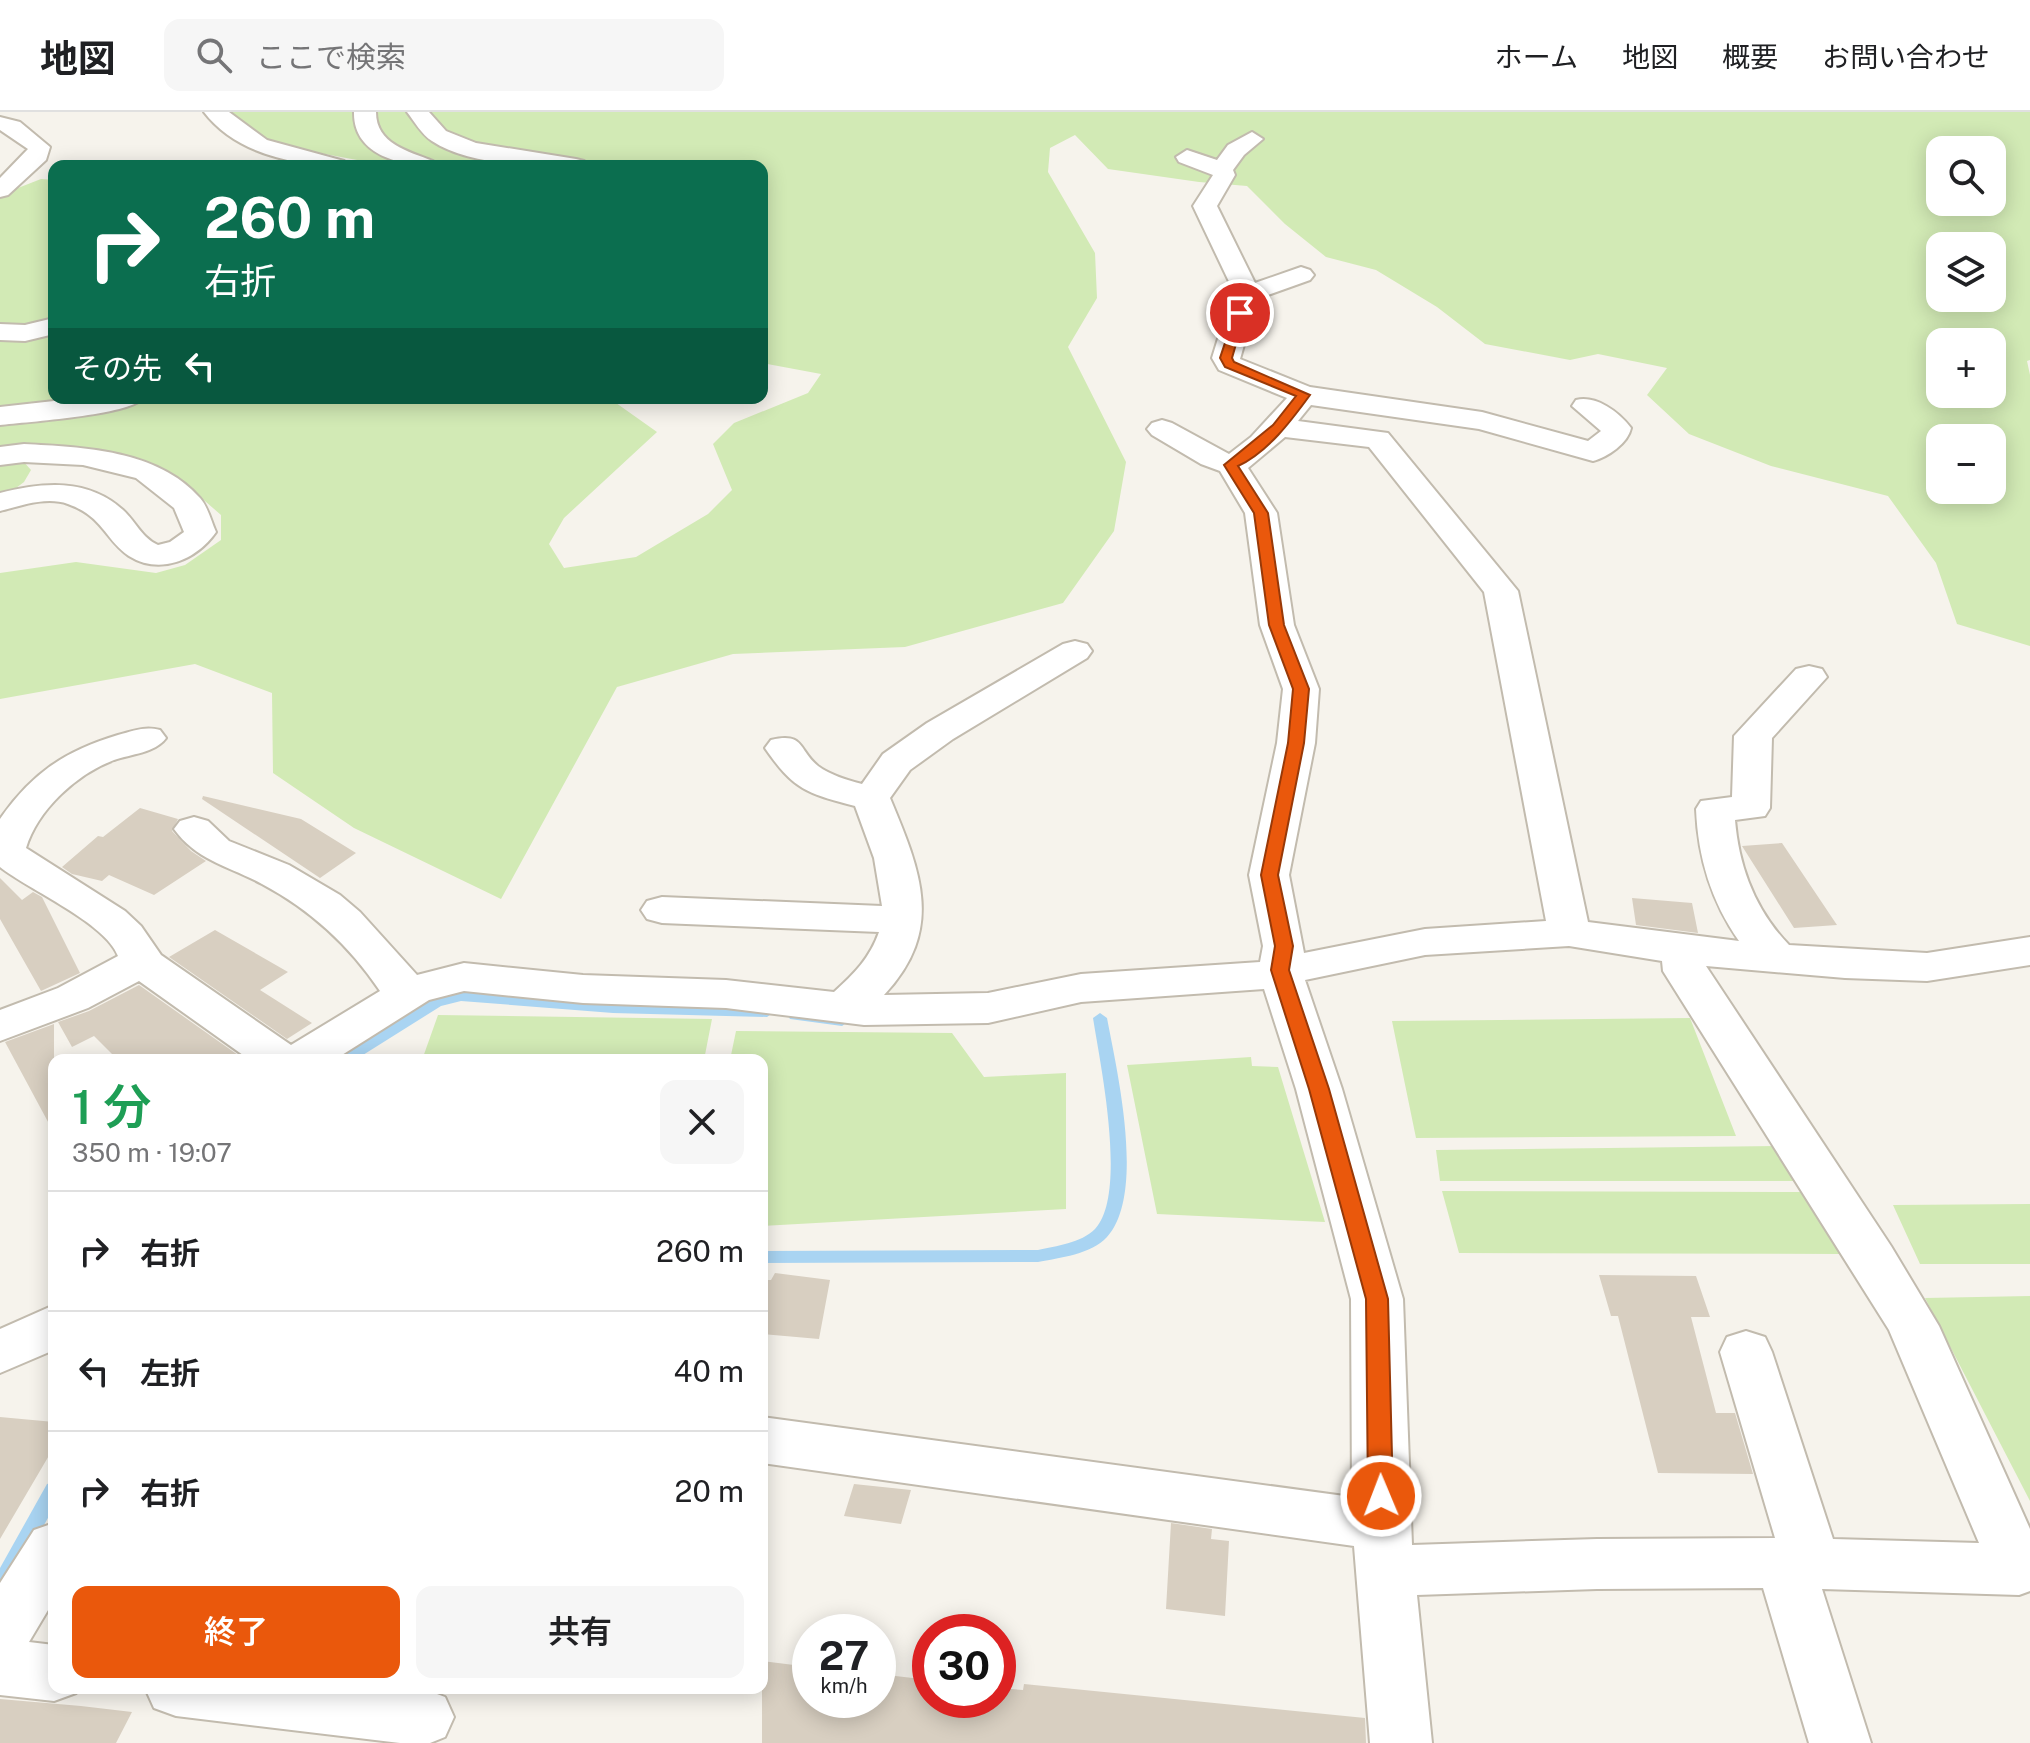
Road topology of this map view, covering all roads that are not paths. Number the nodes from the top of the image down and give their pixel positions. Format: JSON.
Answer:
{"nodes":[{"id":1,"x":215,"y":112,"type":"edge"},
{"id":2,"x":365,"y":112,"type":"edge"},
{"id":3,"x":418,"y":112,"type":"edge"},
{"id":4,"x":0,"y":123,"type":"edge"},
{"id":5,"x":1252,"y":139,"type":"dead end"},
{"id":6,"x":1187,"y":157,"type":"dead end"},
{"id":7,"x":314,"y":160,"type":"edge"},
{"id":8,"x":413,"y":160,"type":"edge"},
{"id":9,"x":539,"y":160,"type":"edge"},
{"id":10,"x":1221,"y":170,"type":"junction"},
{"id":11,"x":0,"y":190,"type":"edge"},
{"id":12,"x":1301,"y":275,"type":"dead end"},
{"id":13,"x":1246,"y":290,"type":"junction"},
{"id":14,"x":48,"y":327,"type":"edge"},
{"id":15,"x":0,"y":332,"type":"edge"},
{"id":16,"x":1304,"y":395,"type":"junction"},
{"id":17,"x":103,"y":404,"type":"edge"},
{"id":18,"x":1586,"y":406,"type":"dead end"},
{"id":19,"x":0,"y":416,"type":"edge"},
{"id":20,"x":1278,"y":427,"type":"junction"},
{"id":21,"x":1162,"y":429,"type":"dead end"},
{"id":22,"x":0,"y":456,"type":"edge"},
{"id":23,"x":1231,"y":465,"type":"junction"},
{"id":24,"x":0,"y":502,"type":"edge"},
{"id":25,"x":1075,"y":651,"type":"dead end"},
{"id":26,"x":1809,"y":677,"type":"dead end"},
{"id":27,"x":147,"y":738,"type":"dead end"},
{"id":28,"x":784,"y":748,"type":"dead end"},
{"id":29,"x":871,"y":798,"type":"junction"},
{"id":30,"x":194,"y":829,"type":"dead end"},
{"id":31,"x":662,"y":910,"type":"dead end"},
{"id":32,"x":903,"y":920,"type":"junction"},
{"id":33,"x":1569,"y":933,"type":"junction"},
{"id":34,"x":1682,"y":950,"type":"junction"},
{"id":35,"x":2030,"y":951,"type":"edge"},
{"id":36,"x":1775,"y":956,"type":"junction"},
{"id":37,"x":141,"y":962,"type":"junction"},
{"id":38,"x":1280,"y":970,"type":"junction"},
{"id":39,"x":414,"y":990,"type":"junction"},
{"id":40,"x":844,"y":1007,"type":"junction"},
{"id":41,"x":0,"y":1026,"type":"edge"},
{"id":42,"x":272,"y":1054,"type":"edge"},
{"id":43,"x":311,"y":1054,"type":"edge"},
{"id":44,"x":48,"y":1328,"type":"edge"},
{"id":45,"x":0,"y":1352,"type":"edge"},
{"id":46,"x":1746,"y":1352,"type":"dead end"},
{"id":47,"x":768,"y":1441,"type":"edge"},
{"id":48,"x":1383,"y":1548,"type":"junction"},
{"id":49,"x":48,"y":1558,"type":"edge"},
{"id":50,"x":1798,"y":1564,"type":"junction"},
{"id":51,"x":0,"y":1636,"type":"edge"},
{"id":52,"x":0,"y":1667,"type":"edge"},
{"id":53,"x":48,"y":1672,"type":"edge"},
{"id":54,"x":229,"y":1694,"type":"edge"},
{"id":55,"x":424,"y":1716,"type":"edge"},
{"id":56,"x":1401,"y":1743,"type":"edge"},
{"id":57,"x":1840,"y":1743,"type":"edge"}],
"edges":[{"from":1,"to":7,"type":"street"},
{"from":2,"to":8,"type":"street"},
{"from":3,"to":9,"type":"street"},
{"from":4,"to":11,"type":"street"},
{"from":5,"to":10,"type":"street"},
{"from":6,"to":10,"type":"street"},
{"from":10,"to":13,"type":"street"},
{"from":12,"to":13,"type":"street"},
{"from":13,"to":16,"type":"street"},
{"from":14,"to":15,"type":"street"},
{"from":16,"to":18,"type":"street"},
{"from":16,"to":20,"type":"street"},
{"from":17,"to":19,"type":"street"},
{"from":20,"to":23,"type":"street"},
{"from":20,"to":33,"type":"street"},
{"from":21,"to":23,"type":"street"},
{"from":22,"to":24,"type":"street"},
{"from":23,"to":38,"type":"street"},
{"from":25,"to":29,"type":"street"},
{"from":26,"to":36,"type":"street"},
{"from":27,"to":37,"type":"street"},
{"from":28,"to":29,"type":"street"},
{"from":29,"to":32,"type":"street"},
{"from":30,"to":39,"type":"street"},
{"from":31,"to":32,"type":"street"},
{"from":32,"to":40,"type":"street"},
{"from":33,"to":34,"type":"street"},
{"from":33,"to":38,"type":"street"},
{"from":34,"to":36,"type":"street"},
{"from":34,"to":50,"type":"street"},
{"from":35,"to":36,"type":"street"},
{"from":37,"to":41,"type":"street"},
{"from":37,"to":42,"type":"street"},
{"from":38,"to":40,"type":"street"},
{"from":38,"to":48,"type":"street"},
{"from":39,"to":40,"type":"street"},
{"from":39,"to":43,"type":"street"},
{"from":44,"to":45,"type":"street"},
{"from":46,"to":50,"type":"street"},
{"from":47,"to":48,"type":"street"},
{"from":48,"to":50,"type":"street"},
{"from":48,"to":56,"type":"street"},
{"from":49,"to":51,"type":"street"},
{"from":50,"to":57,"type":"street"},
{"from":52,"to":53,"type":"street"},
{"from":54,"to":55,"type":"street"}]}
